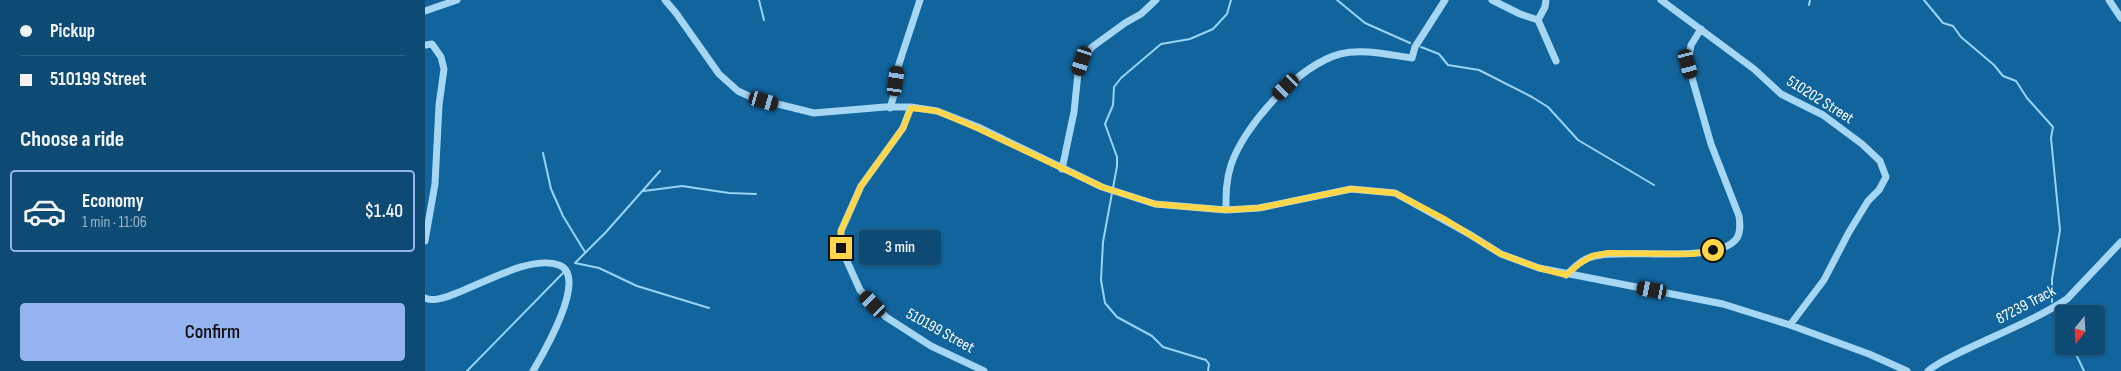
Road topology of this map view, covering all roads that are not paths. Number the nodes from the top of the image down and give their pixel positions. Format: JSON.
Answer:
{"nodes":[{"id":1,"x":457,"y":0,"type":"edge"},
{"id":2,"x":665,"y":0,"type":"edge"},
{"id":3,"x":920,"y":0,"type":"edge"},
{"id":4,"x":1156,"y":0,"type":"edge"},
{"id":5,"x":1445,"y":0,"type":"edge"},
{"id":6,"x":1492,"y":0,"type":"edge"},
{"id":7,"x":1546,"y":0,"type":"edge"},
{"id":8,"x":1661,"y":0,"type":"edge"},
{"id":9,"x":2109,"y":0,"type":"edge"},
{"id":10,"x":425,"y":11,"type":"edge"},
{"id":11,"x":2121,"y":18,"type":"edge"},
{"id":12,"x":1538,"y":20,"type":"junction"},
{"id":13,"x":1701,"y":29,"type":"junction"},
{"id":14,"x":425,"y":45,"type":"edge"},
{"id":15,"x":1556,"y":62,"type":"dead end"},
{"id":16,"x":890,"y":108,"type":"junction"},
{"id":17,"x":911,"y":108,"type":"junction"},
{"id":18,"x":1061,"y":169,"type":"junction"},
{"id":19,"x":1226,"y":210,"type":"junction"},
{"id":20,"x":425,"y":241,"type":"edge"},
{"id":21,"x":2121,"y":242,"type":"edge"},
{"id":22,"x":1566,"y":275,"type":"junction"},
{"id":23,"x":425,"y":298,"type":"edge"},
{"id":24,"x":1790,"y":325,"type":"junction"},
{"id":25,"x":533,"y":371,"type":"edge"},
{"id":26,"x":984,"y":371,"type":"edge"},
{"id":27,"x":1907,"y":371,"type":"edge"},
{"id":28,"x":1928,"y":371,"type":"edge"}],
"edges":[{"from":1,"to":10,"type":"street"},
{"from":2,"to":16,"type":"street"},
{"from":3,"to":16,"type":"street"},
{"from":4,"to":18,"type":"street"},
{"from":5,"to":19,"type":"street"},
{"from":6,"to":12,"type":"street"},
{"from":7,"to":12,"type":"street"},
{"from":8,"to":13,"type":"street","name":"510202 Street"},
{"from":9,"to":11,"type":"street"},
{"from":12,"to":15,"type":"street"},
{"from":13,"to":22,"type":"street"},
{"from":13,"to":24,"type":"street","name":"510202 Street"},
{"from":14,"to":20,"type":"street"},
{"from":16,"to":17,"type":"street"},
{"from":17,"to":18,"type":"street"},
{"from":17,"to":26,"type":"street","name":"510199 Street"},
{"from":18,"to":19,"type":"street"},
{"from":19,"to":22,"type":"street"},
{"from":21,"to":28,"type":"street","name":"87239 Track"},
{"from":22,"to":24,"type":"street"},
{"from":23,"to":25,"type":"street"},
{"from":24,"to":27,"type":"street"}]}
